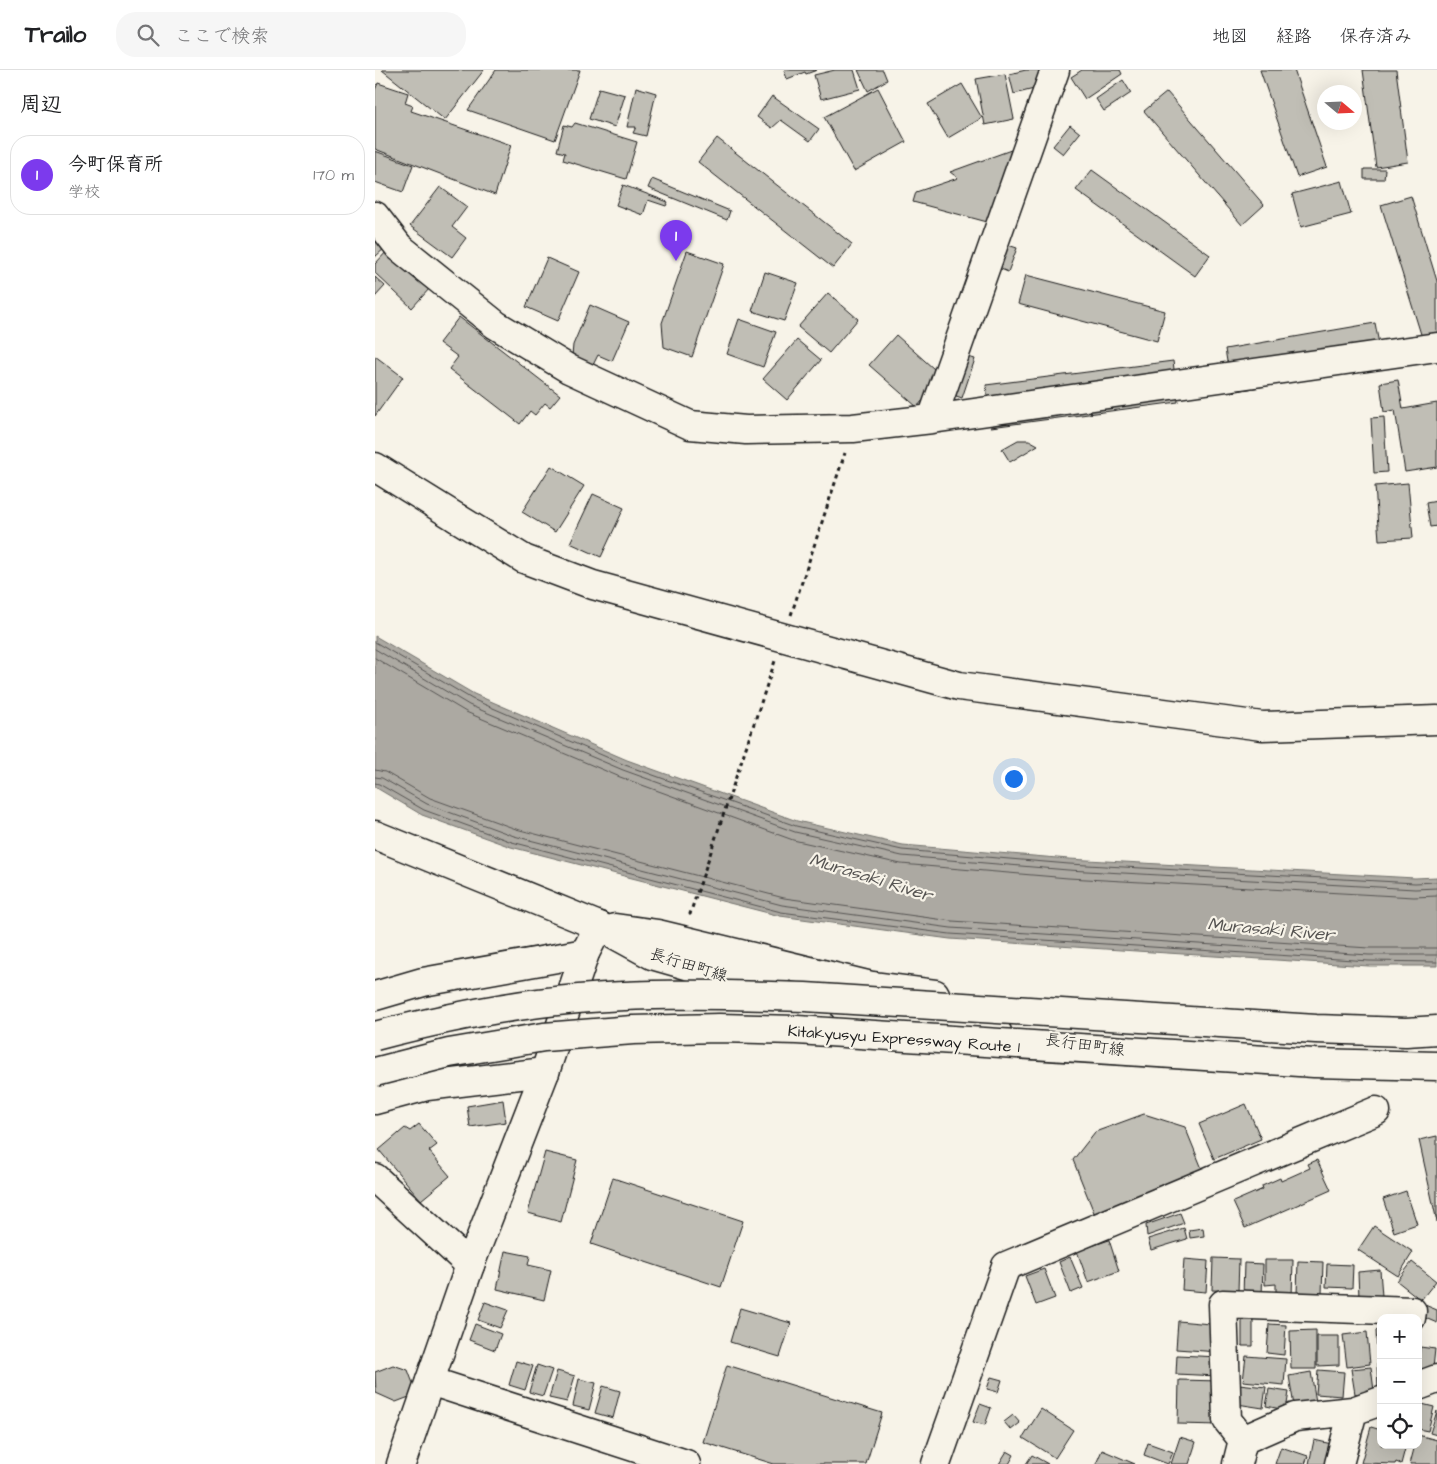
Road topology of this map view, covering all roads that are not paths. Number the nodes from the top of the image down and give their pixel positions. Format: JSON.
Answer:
{"nodes":[{"id":1,"x":1055,"y":70,"type":"edge"},
{"id":2,"x":375,"y":216,"type":"edge"},
{"id":3,"x":1437,"y":348,"type":"edge"},
{"id":4,"x":932,"y":419,"type":"junction"},
{"id":5,"x":375,"y":467,"type":"edge"},
{"id":6,"x":1437,"y":720,"type":"edge"},
{"id":7,"x":375,"y":835,"type":"edge"},
{"id":8,"x":599,"y":926,"type":"junction"},
{"id":9,"x":585,"y":953,"type":"junction"},
{"id":10,"x":375,"y":996,"type":"edge"},
{"id":11,"x":1437,"y":1031,"type":"edge"},
{"id":12,"x":375,"y":1036,"type":"edge"},
{"id":13,"x":1437,"y":1068,"type":"edge"},
{"id":14,"x":375,"y":1072,"type":"edge"},
{"id":15,"x":545,"y":1072,"type":"junction"},
{"id":16,"x":375,"y":1100,"type":"edge"},
{"id":17,"x":1376,"y":1111,"type":"dead end"},
{"id":18,"x":375,"y":1178,"type":"edge"},
{"id":19,"x":470,"y":1265,"type":"junction"},
{"id":20,"x":1412,"y":1314,"type":"edge"},
{"id":21,"x":1437,"y":1380,"type":"edge"},
{"id":22,"x":430,"y":1381,"type":"junction"},
{"id":23,"x":1422,"y":1385,"type":"edge"},
{"id":24,"x":1377,"y":1402,"type":"edge"},
{"id":25,"x":1353,"y":1411,"type":"junction"},
{"id":26,"x":1240,"y":1452,"type":"edge"},
{"id":27,"x":401,"y":1464,"type":"edge"},
{"id":28,"x":686,"y":1464,"type":"edge"},
{"id":29,"x":936,"y":1464,"type":"edge"},
{"id":30,"x":1339,"y":1464,"type":"edge"}],
"edges":[{"from":1,"to":4,"type":"main road"},
{"from":2,"to":4,"type":"main road"},
{"from":3,"to":4,"type":"main road"},
{"from":5,"to":6,"type":"main road"},
{"from":7,"to":8,"type":"main road","name":"長行田町線"},
{"from":8,"to":9,"type":"main road"},
{"from":8,"to":11,"type":"main road","name":"長行田町線"},
{"from":8,"to":13,"type":"main road","name":"長行田町線"},
{"from":9,"to":10,"type":"main road"},
{"from":9,"to":15,"type":"main road"},
{"from":11,"to":12,"type":"main road","name":"Kitakyusyu Expressway Route 1","bridge":true},
{"from":13,"to":14,"type":"main road","name":"Kitakyusyu Expressway Route 1","bridge":true},
{"from":15,"to":16,"type":"main road"},
{"from":15,"to":19,"type":"main road"},
{"from":17,"to":29,"type":"main road"},
{"from":18,"to":19,"type":"main road"},
{"from":19,"to":22,"type":"main road"},
{"from":20,"to":26,"type":"main road"},
{"from":21,"to":23,"type":"main road"},
{"from":22,"to":27,"type":"main road"},
{"from":22,"to":28,"type":"main road"},
{"from":24,"to":25,"type":"main road"},
{"from":25,"to":26,"type":"main road"},
{"from":25,"to":30,"type":"main road"}]}
